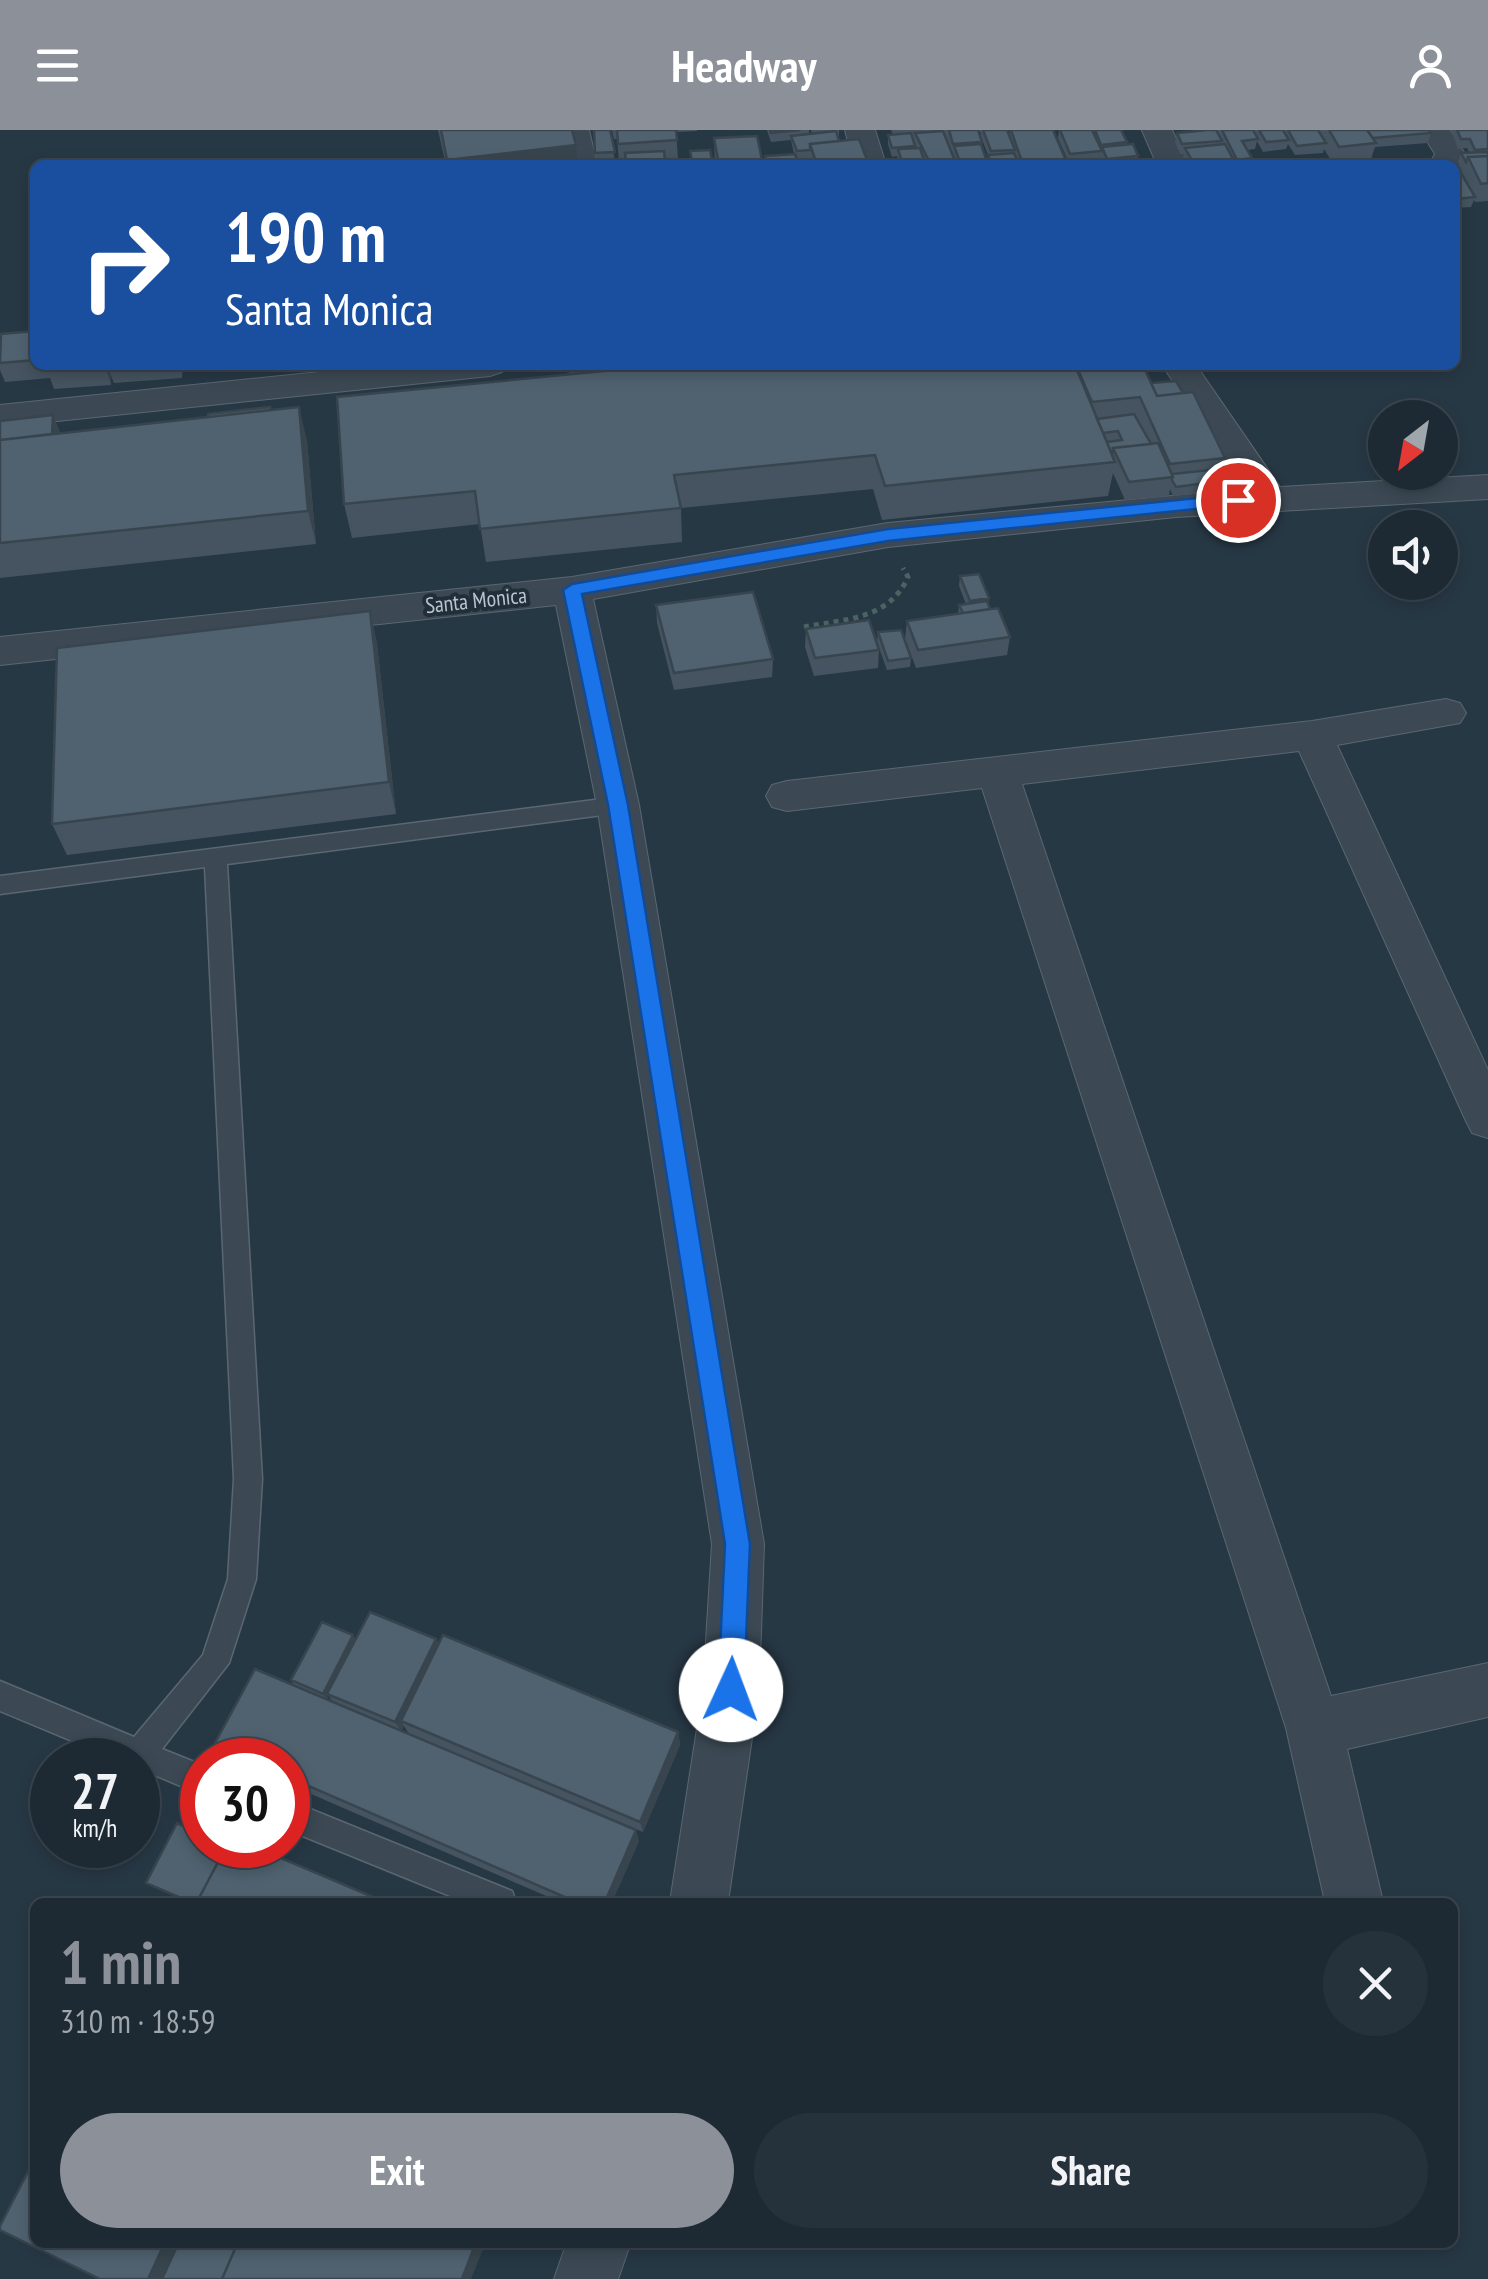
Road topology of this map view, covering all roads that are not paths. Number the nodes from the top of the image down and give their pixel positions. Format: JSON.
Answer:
{"nodes":[{"id":1,"x":574,"y":130,"type":"edge"},
{"id":2,"x":860,"y":130,"type":"edge"},
{"id":3,"x":1157,"y":130,"type":"edge"},
{"id":4,"x":1436,"y":130,"type":"edge"},
{"id":5,"x":580,"y":160,"type":"edge"},
{"id":6,"x":869,"y":160,"type":"edge"},
{"id":7,"x":1172,"y":160,"type":"edge"},
{"id":8,"x":1448,"y":160,"type":"edge"},
{"id":9,"x":442,"y":370,"type":"edge"},
{"id":10,"x":1181,"y":370,"type":"edge"},
{"id":11,"x":0,"y":416,"type":"edge"},
{"id":12,"x":1488,"y":486,"type":"edge"},
{"id":13,"x":1269,"y":498,"type":"junction"},
{"id":14,"x":572,"y":590,"type":"junction"},
{"id":15,"x":0,"y":651,"type":"edge"},
{"id":16,"x":1446,"y":713,"type":"dead end"},
{"id":17,"x":1312,"y":735,"type":"junction"},
{"id":18,"x":997,"y":771,"type":"junction"},
{"id":19,"x":787,"y":796,"type":"dead end"},
{"id":20,"x":618,"y":805,"type":"junction"},
{"id":21,"x":216,"y":857,"type":"junction"},
{"id":22,"x":0,"y":885,"type":"edge"},
{"id":23,"x":1488,"y":1119,"type":"edge"},
{"id":24,"x":1488,"y":1690,"type":"edge"},
{"id":25,"x":0,"y":1696,"type":"edge"},
{"id":26,"x":1314,"y":1728,"type":"junction"},
{"id":27,"x":101,"y":1738,"type":"edge"},
{"id":28,"x":152,"y":1738,"type":"edge"},
{"id":29,"x":310,"y":1824,"type":"edge"},
{"id":30,"x":491,"y":1898,"type":"edge"},
{"id":31,"x":699,"y":1898,"type":"edge"},
{"id":32,"x":1353,"y":1898,"type":"edge"},
{"id":33,"x":597,"y":2248,"type":"edge"},
{"id":34,"x":586,"y":2279,"type":"edge"}],
"edges":[{"from":1,"to":5,"type":"street"},
{"from":2,"to":6,"type":"street"},
{"from":3,"to":7,"type":"street"},
{"from":4,"to":8,"type":"street"},
{"from":9,"to":11,"type":"street"},
{"from":10,"to":13,"type":"street"},
{"from":12,"to":13,"type":"street","name":"Santa Monica"},
{"from":13,"to":14,"type":"street","name":"Santa Monica"},
{"from":14,"to":15,"type":"street","name":"Santa Monica"},
{"from":14,"to":20,"type":"street"},
{"from":16,"to":17,"type":"street"},
{"from":17,"to":18,"type":"street"},
{"from":17,"to":23,"type":"street"},
{"from":18,"to":19,"type":"street"},
{"from":18,"to":26,"type":"street"},
{"from":20,"to":21,"type":"lane"},
{"from":20,"to":31,"type":"street"},
{"from":21,"to":22,"type":"lane"},
{"from":21,"to":28,"type":"lane"},
{"from":24,"to":26,"type":"street"},
{"from":25,"to":27,"type":"lane"},
{"from":26,"to":32,"type":"street"},
{"from":29,"to":30,"type":"lane"},
{"from":33,"to":34,"type":"street"}]}
